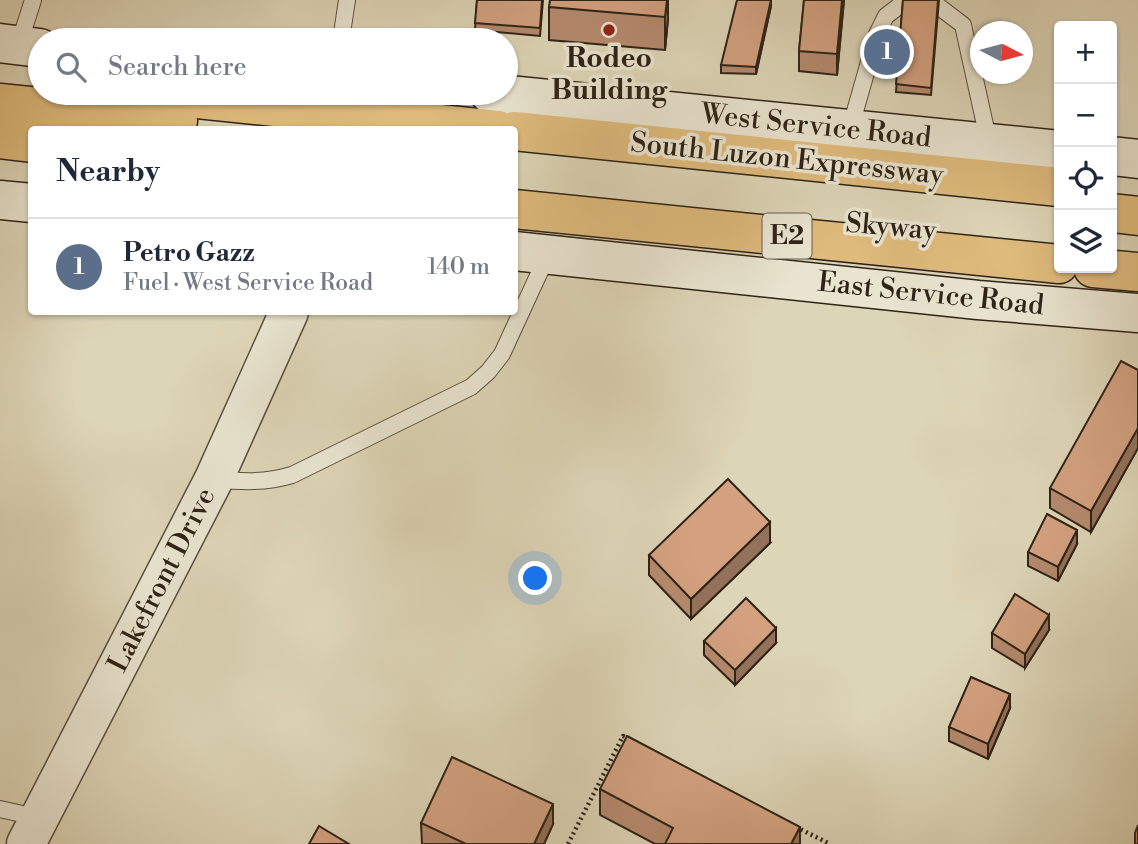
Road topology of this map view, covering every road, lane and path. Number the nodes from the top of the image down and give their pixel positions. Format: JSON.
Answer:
{"nodes":[{"id":1,"x":33,"y":0,"type":"edge"},
{"id":2,"x":347,"y":0,"type":"edge"},
{"id":3,"x":903,"y":3,"type":"edge"},
{"id":4,"x":938,"y":6,"type":"edge"},
{"id":5,"x":343,"y":28,"type":"edge"},
{"id":6,"x":20,"y":46,"type":"edge"},
{"id":7,"x":0,"y":79,"type":"edge"},
{"id":8,"x":28,"y":82,"type":"edge"},
{"id":9,"x":518,"y":96,"type":"edge"},
{"id":10,"x":0,"y":103,"type":"edge"},
{"id":11,"x":255,"y":105,"type":"edge"},
{"id":12,"x":219,"y":126,"type":"edge"},
{"id":13,"x":459,"y":126,"type":"edge"},
{"id":14,"x":850,"y":129,"type":"junction"},
{"id":15,"x":518,"y":131,"type":"edge"},
{"id":16,"x":0,"y":139,"type":"edge"},
{"id":17,"x":28,"y":142,"type":"edge"},
{"id":18,"x":989,"y":143,"type":"junction"},
{"id":19,"x":1054,"y":150,"type":"edge"},
{"id":20,"x":518,"y":155,"type":"edge"},
{"id":21,"x":0,"y":157,"type":"edge"},
{"id":22,"x":1117,"y":157,"type":"edge"},
{"id":23,"x":1138,"y":159,"type":"edge"},
{"id":24,"x":28,"y":160,"type":"edge"},
{"id":25,"x":1054,"y":186,"type":"edge"},
{"id":26,"x":518,"y":191,"type":"edge"},
{"id":27,"x":1117,"y":193,"type":"edge"},
{"id":28,"x":1138,"y":195,"type":"edge"},
{"id":29,"x":0,"y":200,"type":"edge"},
{"id":30,"x":28,"y":203,"type":"edge"},
{"id":31,"x":1054,"y":208,"type":"edge"},
{"id":32,"x":518,"y":209,"type":"edge"},
{"id":33,"x":1117,"y":214,"type":"edge"},
{"id":34,"x":1138,"y":216,"type":"edge"},
{"id":35,"x":1054,"y":244,"type":"edge"},
{"id":36,"x":1117,"y":250,"type":"edge"},
{"id":37,"x":1138,"y":252,"type":"edge"},
{"id":38,"x":531,"y":253,"type":"edge"},
{"id":39,"x":1054,"y":263,"type":"edge"},
{"id":40,"x":1117,"y":270,"type":"edge"},
{"id":41,"x":1138,"y":272,"type":"edge"},
{"id":42,"x":518,"y":298,"type":"edge"},
{"id":43,"x":1138,"y":313,"type":"edge"},
{"id":44,"x":288,"y":315,"type":"edge"},
{"id":45,"x":513,"y":315,"type":"edge"},
{"id":46,"x":214,"y":479,"type":"junction"},
{"id":47,"x":635,"y":742,"type":"edge"},
{"id":48,"x":0,"y":809,"type":"edge"},
{"id":49,"x":793,"y":825,"type":"edge"},
{"id":50,"x":33,"y":831,"type":"edge"},
{"id":51,"x":568,"y":844,"type":"edge"},
{"id":52,"x":830,"y":844,"type":"edge"}],
"edges":[{"from":1,"to":6,"type":"lane"},
{"from":2,"to":5,"type":"lane"},
{"from":3,"to":14,"type":"lane"},
{"from":4,"to":18,"type":"lane"},
{"from":7,"to":8,"type":"highway"},
{"from":9,"to":14,"type":"main road","name":"West Service Road"},
{"from":10,"to":12,"type":"highway"},
{"from":11,"to":13,"type":"highway"},
{"from":14,"to":18,"type":"main road","name":"West Service Road"},
{"from":15,"to":25,"type":"highway","name":"South Luzon Expressway"},
{"from":16,"to":17,"type":"highway"},
{"from":18,"to":19,"type":"main road","name":"West Service Road"},
{"from":20,"to":31,"type":"highway","name":"Skyway","number":"E2"},
{"from":21,"to":24,"type":"highway"},
{"from":22,"to":23,"type":"main road"},
{"from":26,"to":35,"type":"highway","name":"Skyway","number":"E2"},
{"from":27,"to":28,"type":"highway"},
{"from":29,"to":30,"type":"main road"},
{"from":32,"to":39,"type":"highway","number":"E2"},
{"from":33,"to":34,"type":"highway"},
{"from":36,"to":37,"type":"highway"},
{"from":38,"to":42,"type":"lane"},
{"from":38,"to":43,"type":"main road","name":"East Service Road"},
{"from":40,"to":41,"type":"highway"},
{"from":44,"to":46,"type":"main road","name":"Lakefront Drive"},
{"from":45,"to":46,"type":"lane"},
{"from":46,"to":50,"type":"main road","name":"Lakefront Drive"},
{"from":47,"to":51,"type":"path"},
{"from":48,"to":50,"type":"lane"},
{"from":49,"to":52,"type":"path"}]}
